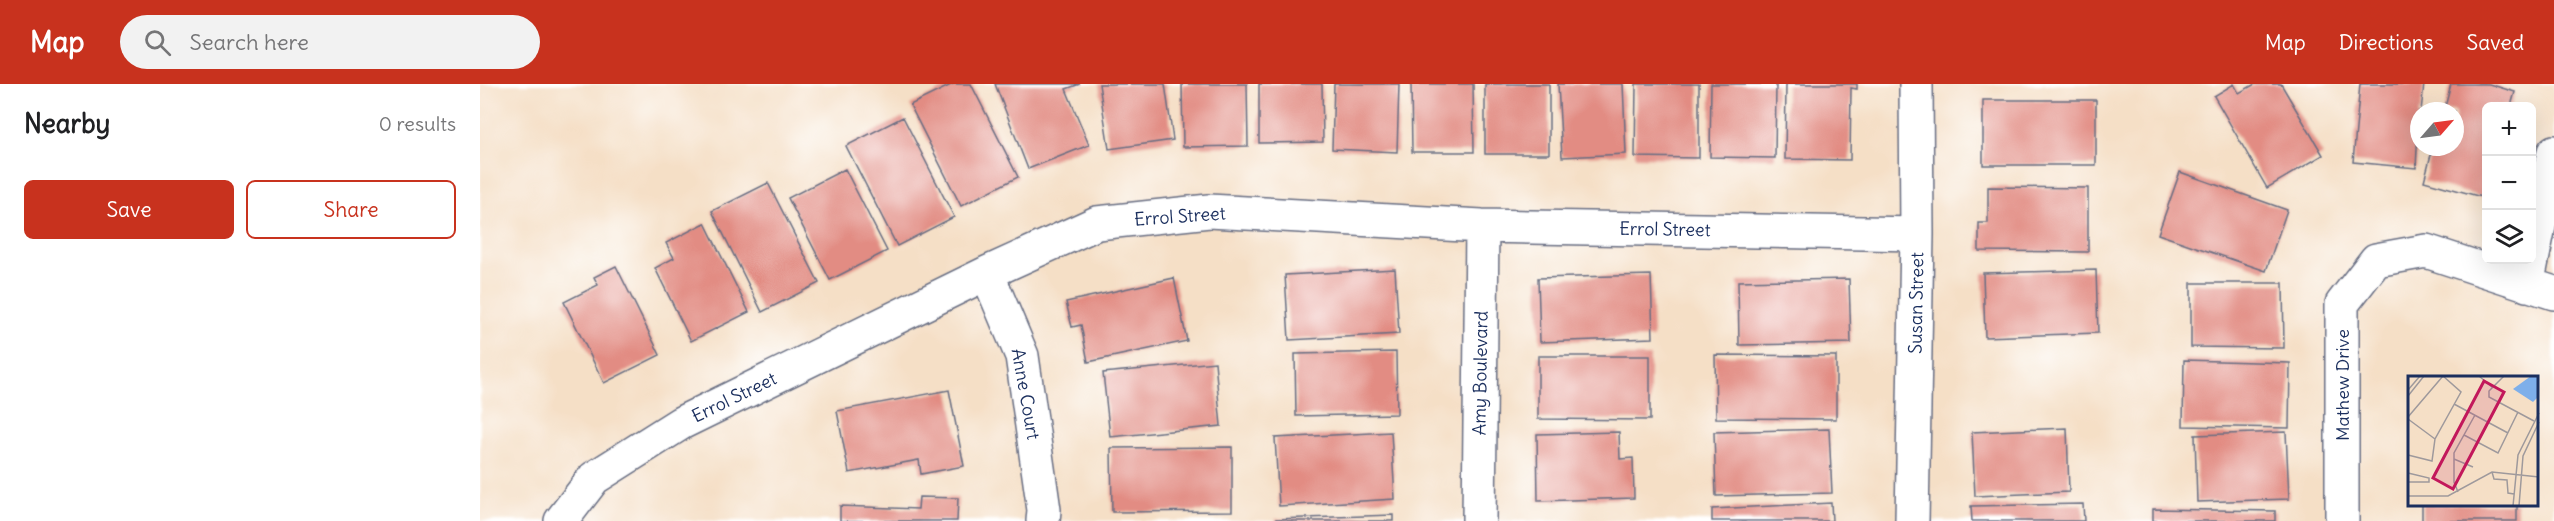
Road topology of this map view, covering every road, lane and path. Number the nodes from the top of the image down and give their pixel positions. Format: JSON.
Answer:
{"nodes":[{"id":1,"x":1916,"y":84,"type":"edge"},
{"id":2,"x":2554,"y":152,"type":"edge"},
{"id":3,"x":1482,"y":226,"type":"junction"},
{"id":4,"x":1917,"y":234,"type":"junction"},
{"id":5,"x":987,"y":273,"type":"junction"},
{"id":6,"x":2541,"y":289,"type":"edge"},
{"id":7,"x":561,"y":521,"type":"edge"},
{"id":8,"x":1043,"y":521,"type":"edge"},
{"id":9,"x":1479,"y":521,"type":"edge"},
{"id":10,"x":1912,"y":521,"type":"edge"},
{"id":11,"x":2342,"y":521,"type":"edge"}],
"edges":[{"from":1,"to":4,"type":"street","name":"Susan Street"},
{"from":2,"to":6,"type":"street"},
{"from":3,"to":4,"type":"street","name":"Errol Street"},
{"from":3,"to":5,"type":"street","name":"Errol Street"},
{"from":3,"to":9,"type":"street","name":"Amy Boulevard"},
{"from":4,"to":10,"type":"street","name":"Susan Street"},
{"from":5,"to":7,"type":"street","name":"Errol Street"},
{"from":5,"to":8,"type":"street","name":"Anne Court"},
{"from":6,"to":11,"type":"street","name":"Mathew Drive"}]}
